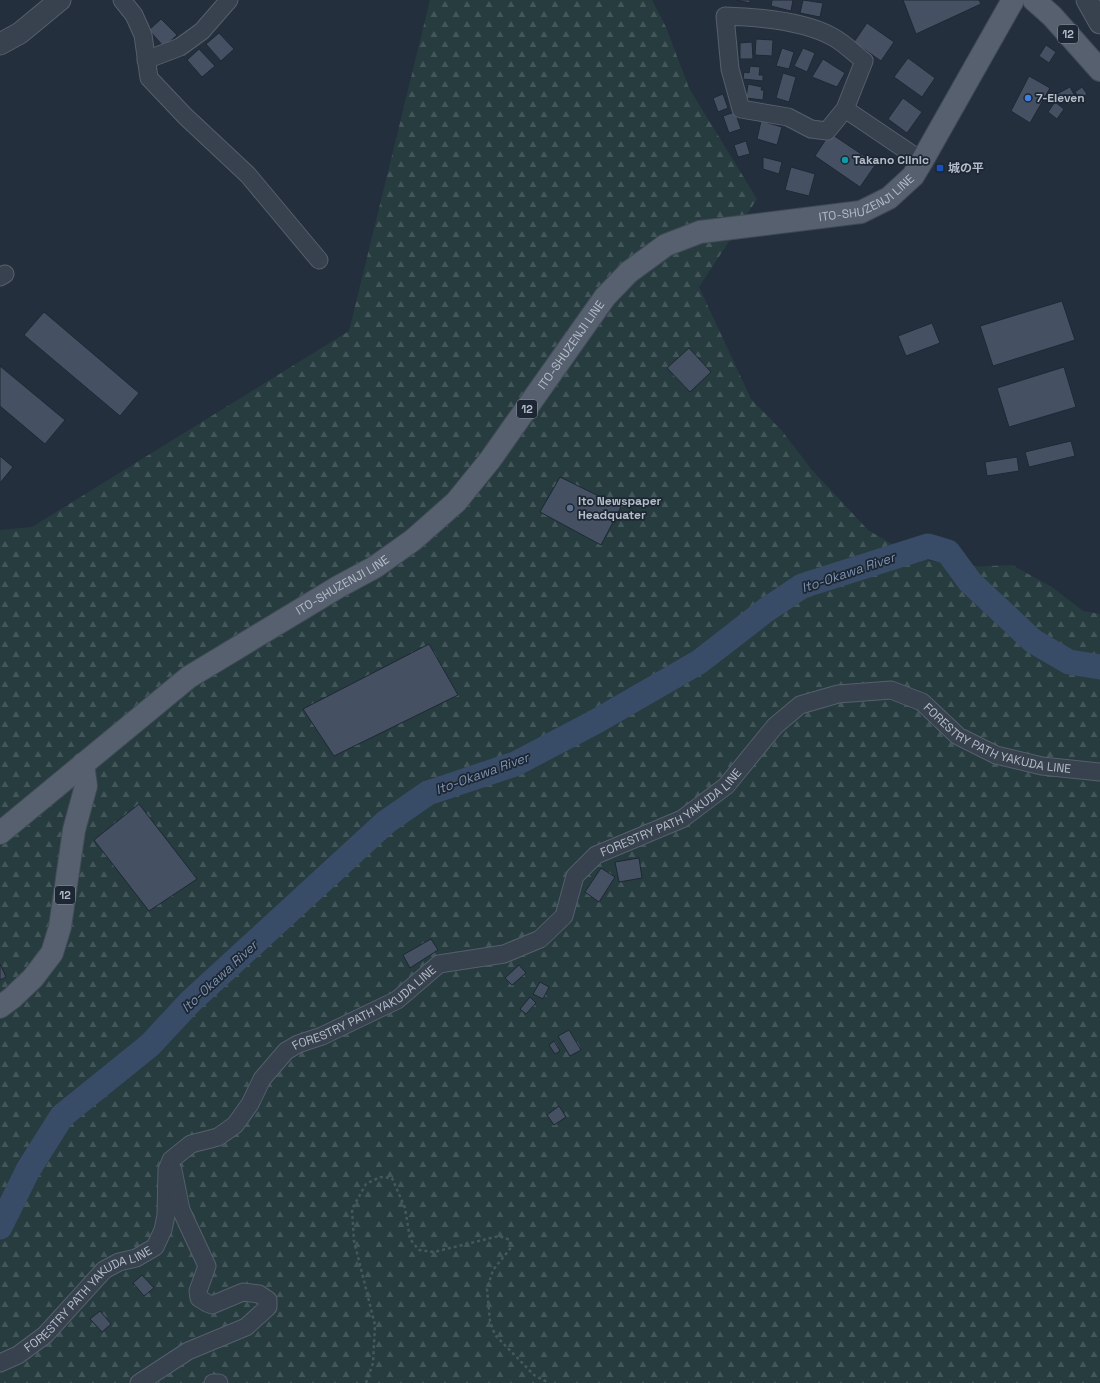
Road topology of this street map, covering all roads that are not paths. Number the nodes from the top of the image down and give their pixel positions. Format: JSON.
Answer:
{"nodes":[{"id":1,"x":60,"y":0,"type":"edge"},
{"id":2,"x":122,"y":0,"type":"edge"},
{"id":3,"x":229,"y":0,"type":"edge"},
{"id":4,"x":1013,"y":0,"type":"edge"},
{"id":5,"x":1034,"y":0,"type":"edge"},
{"id":6,"x":1087,"y":0,"type":"edge"},
{"id":7,"x":1100,"y":23,"type":"edge"},
{"id":8,"x":0,"y":44,"type":"edge"},
{"id":9,"x":146,"y":60,"type":"junction"},
{"id":10,"x":1100,"y":70,"type":"edge"},
{"id":11,"x":845,"y":109,"type":"junction"},
{"id":12,"x":922,"y":161,"type":"junction"},
{"id":13,"x":320,"y":260,"type":"dead end"},
{"id":14,"x":82,"y":764,"type":"junction"},
{"id":15,"x":1100,"y":772,"type":"edge"},
{"id":16,"x":0,"y":833,"type":"edge"},
{"id":17,"x":0,"y":1007,"type":"edge"},
{"id":18,"x":172,"y":1160,"type":"junction"},
{"id":19,"x":0,"y":1363,"type":"edge"},
{"id":20,"x":139,"y":1383,"type":"edge"},
{"id":21,"x":213,"y":1383,"type":"edge"},
{"id":22,"x":218,"y":1383,"type":"edge"}],
"edges":[{"from":1,"to":8,"type":"street"},
{"from":2,"to":9,"type":"street"},
{"from":3,"to":9,"type":"street"},
{"from":4,"to":12,"type":"main road","name":"ITO-SHUZENJI LINE","number":"12"},
{"from":5,"to":10,"type":"main road","number":"12"},
{"from":6,"to":7,"type":"street"},
{"from":9,"to":13,"type":"street"},
{"from":11,"to":11,"type":"street"},
{"from":11,"to":12,"type":"street"},
{"from":12,"to":14,"type":"main road","name":"ITO-SHUZENJI LINE","number":"12"},
{"from":14,"to":16,"type":"main road","name":"ITO-SHUZENJI LINE","number":"12"},
{"from":14,"to":17,"type":"main road","number":"12"},
{"from":15,"to":18,"type":"street","name":"FORESTRY PATH YAKUDA LINE"},
{"from":18,"to":19,"type":"street","name":"FORESTRY PATH YAKUDA LINE"},
{"from":18,"to":20,"type":"street"},
{"from":21,"to":22,"type":"street"}]}
